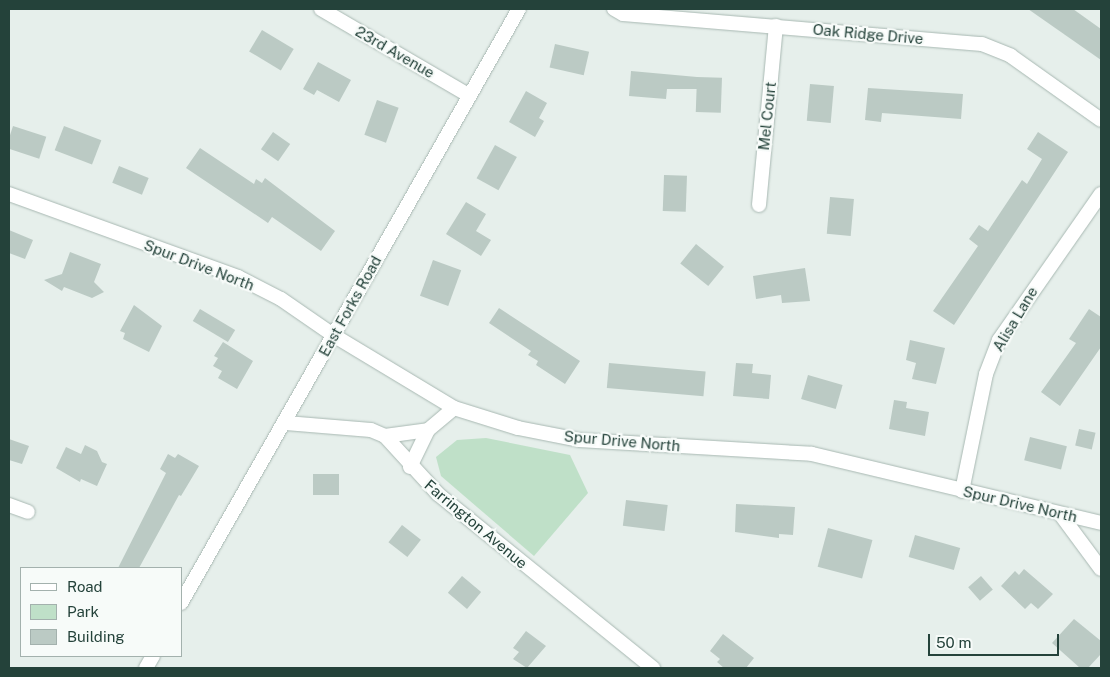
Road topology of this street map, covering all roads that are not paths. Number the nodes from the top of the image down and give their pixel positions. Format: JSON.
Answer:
{"nodes":[{"id":1,"x":321,"y":9,"type":"edge"},
{"id":2,"x":518,"y":9,"type":"edge"},
{"id":3,"x":614,"y":9,"type":"edge"},
{"id":4,"x":776,"y":26,"type":"junction"},
{"id":5,"x":468,"y":95,"type":"junction"},
{"id":6,"x":1101,"y":120,"type":"edge"},
{"id":7,"x":9,"y":194,"type":"edge"},
{"id":8,"x":1101,"y":194,"type":"edge"},
{"id":9,"x":759,"y":205,"type":"dead end"},
{"id":10,"x":333,"y":335,"type":"junction"},
{"id":11,"x":454,"y":408,"type":"junction"},
{"id":12,"x":286,"y":423,"type":"junction"},
{"id":13,"x":428,"y":430,"type":"junction"},
{"id":14,"x":385,"y":436,"type":"junction"},
{"id":15,"x":410,"y":467,"type":"junction"},
{"id":16,"x":962,"y":491,"type":"junction"},
{"id":17,"x":9,"y":505,"type":"edge"},
{"id":18,"x":28,"y":512,"type":"dead end"},
{"id":19,"x":1061,"y":515,"type":"junction"},
{"id":20,"x":1101,"y":523,"type":"edge"},
{"id":21,"x":1101,"y":569,"type":"edge"},
{"id":22,"x":182,"y":601,"type":"edge"},
{"id":23,"x":152,"y":657,"type":"edge"},
{"id":24,"x":146,"y":668,"type":"edge"},
{"id":25,"x":653,"y":668,"type":"edge"}],
"edges":[{"from":1,"to":5,"type":"street","name":"23rd Avenue"},
{"from":2,"to":5,"type":"street","name":"East Forks Road"},
{"from":3,"to":4,"type":"street","name":"Oak Ridge Drive"},
{"from":4,"to":6,"type":"street","name":"Oak Ridge Drive"},
{"from":4,"to":9,"type":"street","name":"Mel Court"},
{"from":5,"to":10,"type":"street","name":"East Forks Road"},
{"from":7,"to":10,"type":"street","name":"Spur Drive North"},
{"from":8,"to":16,"type":"street","name":"Alisa Lane"},
{"from":10,"to":11,"type":"street","name":"Spur Drive North"},
{"from":10,"to":12,"type":"street","name":"East Forks Road"},
{"from":11,"to":13,"type":"street"},
{"from":11,"to":16,"type":"street","name":"Spur Drive North"},
{"from":12,"to":14,"type":"street"},
{"from":12,"to":22,"type":"street","name":"East Forks Road"},
{"from":13,"to":14,"type":"street"},
{"from":13,"to":15,"type":"street"},
{"from":14,"to":15,"type":"street","name":"Farrington Avenue"},
{"from":15,"to":25,"type":"street","name":"Farrington Avenue"},
{"from":16,"to":19,"type":"street","name":"Spur Drive North"},
{"from":17,"to":18,"type":"street"},
{"from":19,"to":20,"type":"street","name":"Spur Drive North"},
{"from":19,"to":21,"type":"street"},
{"from":23,"to":24,"type":"street"}]}
